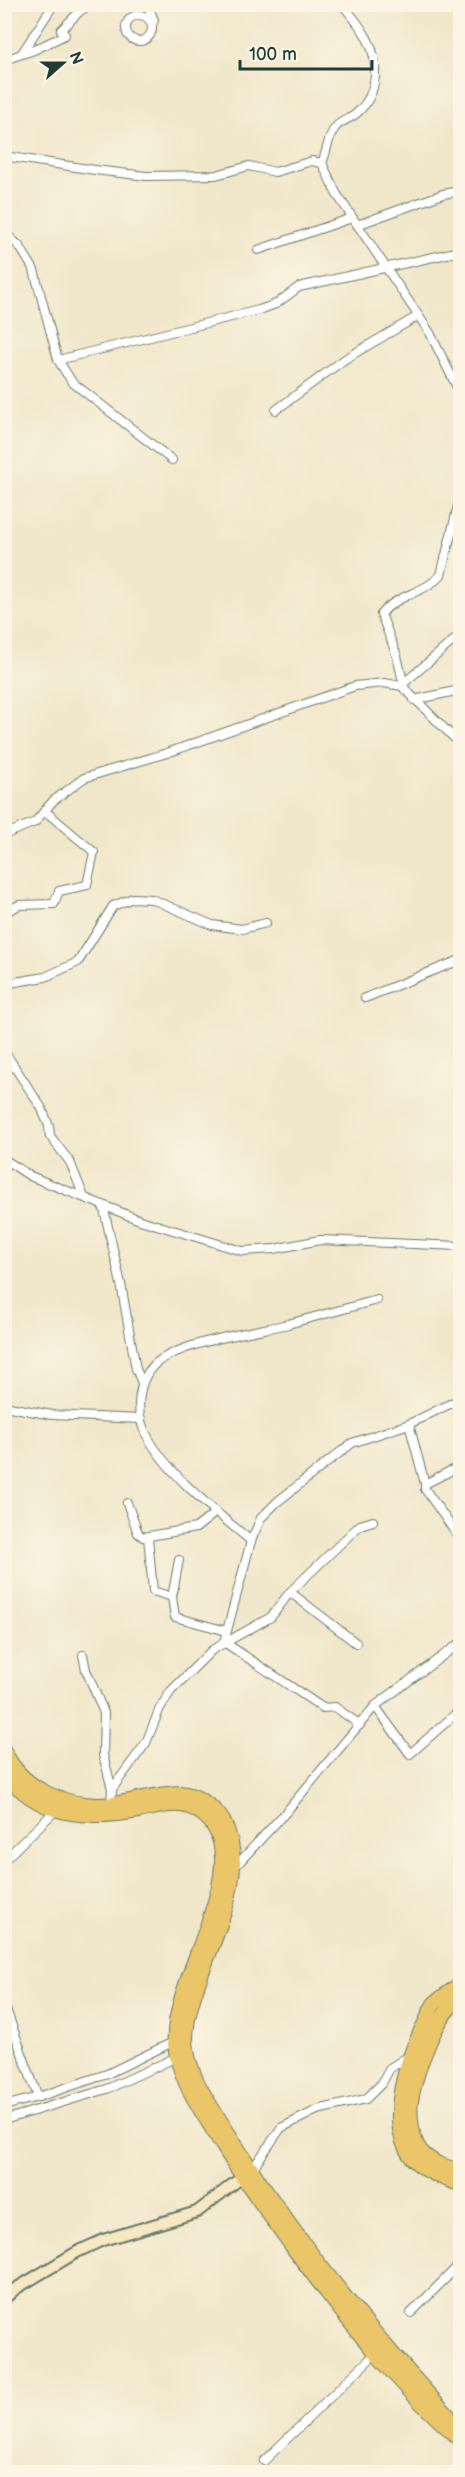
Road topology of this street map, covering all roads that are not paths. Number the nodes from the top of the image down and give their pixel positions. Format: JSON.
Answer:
{"nodes":[{"id":1,"x":54,"y":4,"type":"edge"},
{"id":2,"x":92,"y":4,"type":"edge"},
{"id":3,"x":147,"y":4,"type":"edge"},
{"id":4,"x":342,"y":4,"type":"edge"},
{"id":5,"x":152,"y":25,"type":"dead end"},
{"id":6,"x":21,"y":55,"type":"junction"},
{"id":7,"x":4,"y":60,"type":"edge"},
{"id":8,"x":4,"y":156,"type":"edge"},
{"id":9,"x":322,"y":163,"type":"junction"},
{"id":10,"x":460,"y":191,"type":"edge"},
{"id":11,"x":352,"y":218,"type":"junction"},
{"id":12,"x":357,"y":225,"type":"junction"},
{"id":13,"x":4,"y":232,"type":"edge"},
{"id":14,"x":258,"y":250,"type":"dead end"},
{"id":15,"x":460,"y":251,"type":"edge"},
{"id":16,"x":384,"y":267,"type":"junction"},
{"id":17,"x":418,"y":316,"type":"junction"},
{"id":18,"x":58,"y":360,"type":"junction"},
{"id":19,"x":460,"y":399,"type":"edge"},
{"id":20,"x":276,"y":410,"type":"dead end"},
{"id":21,"x":172,"y":460,"type":"dead end"},
{"id":22,"x":460,"y":498,"type":"edge"},
{"id":23,"x":460,"y":635,"type":"edge"},
{"id":24,"x":404,"y":686,"type":"junction"},
{"id":25,"x":460,"y":690,"type":"edge"},
{"id":26,"x":414,"y":700,"type":"junction"},
{"id":27,"x":460,"y":744,"type":"edge"},
{"id":28,"x":45,"y":811,"type":"junction"},
{"id":29,"x":4,"y":835,"type":"edge"},
{"id":30,"x":4,"y":913,"type":"edge"},
{"id":31,"x":266,"y":923,"type":"dead end"},
{"id":32,"x":460,"y":960,"type":"edge"},
{"id":33,"x":4,"y":984,"type":"edge"},
{"id":34,"x":365,"y":998,"type":"dead end"},
{"id":35,"x":4,"y":1051,"type":"edge"},
{"id":36,"x":4,"y":1159,"type":"edge"},
{"id":37,"x":84,"y":1197,"type":"junction"},
{"id":38,"x":102,"y":1205,"type":"junction"},
{"id":39,"x":460,"y":1246,"type":"edge"},
{"id":40,"x":377,"y":1300,"type":"dead end"},
{"id":41,"x":142,"y":1383,"type":"junction"},
{"id":42,"x":460,"y":1399,"type":"edge"},
{"id":43,"x":4,"y":1406,"type":"edge"},
{"id":44,"x":141,"y":1419,"type":"junction"},
{"id":45,"x":409,"y":1424,"type":"junction"},
{"id":46,"x":460,"y":1466,"type":"edge"},
{"id":47,"x":425,"y":1484,"type":"junction"},
{"id":48,"x":127,"y":1503,"type":"dead end"},
{"id":49,"x":216,"y":1512,"type":"junction"},
{"id":50,"x":373,"y":1521,"type":"dead end"},
{"id":51,"x":148,"y":1537,"type":"junction"},
{"id":52,"x":460,"y":1539,"type":"edge"},
{"id":53,"x":250,"y":1541,"type":"junction"},
{"id":54,"x":179,"y":1560,"type":"dead end"},
{"id":55,"x":290,"y":1592,"type":"junction"},
{"id":56,"x":172,"y":1596,"type":"junction"},
{"id":57,"x":227,"y":1631,"type":"junction"},
{"id":58,"x":224,"y":1642,"type":"junction"},
{"id":59,"x":356,"y":1643,"type":"dead end"},
{"id":60,"x":460,"y":1643,"type":"edge"},
{"id":61,"x":83,"y":1655,"type":"dead end"},
{"id":62,"x":375,"y":1706,"type":"junction"},
{"id":63,"x":460,"y":1712,"type":"edge"},
{"id":64,"x":360,"y":1725,"type":"junction"},
{"id":65,"x":4,"y":1751,"type":"edge"},
{"id":66,"x":4,"y":1772,"type":"edge"},
{"id":67,"x":112,"y":1789,"type":"junction"},
{"id":68,"x":111,"y":1804,"type":"junction"},
{"id":69,"x":56,"y":1810,"type":"junction"},
{"id":70,"x":4,"y":1860,"type":"edge"},
{"id":71,"x":233,"y":1869,"type":"junction"},
{"id":72,"x":218,"y":1912,"type":"junction"},
{"id":73,"x":460,"y":1985,"type":"edge"},
{"id":74,"x":460,"y":2000,"type":"edge"},
{"id":75,"x":4,"y":2004,"type":"edge"},
{"id":76,"x":175,"y":2041,"type":"junction"},
{"id":77,"x":411,"y":2055,"type":"junction"},
{"id":78,"x":177,"y":2057,"type":"junction"},
{"id":79,"x":38,"y":2097,"type":"junction"},
{"id":80,"x":4,"y":2106,"type":"edge"},
{"id":81,"x":4,"y":2120,"type":"edge"},
{"id":82,"x":460,"y":2170,"type":"edge"},
{"id":83,"x":246,"y":2174,"type":"junction"},
{"id":84,"x":460,"y":2184,"type":"edge"},
{"id":85,"x":460,"y":2264,"type":"edge"},
{"id":86,"x":4,"y":2299,"type":"edge"},
{"id":87,"x":411,"y":2313,"type":"dead end"},
{"id":88,"x":376,"y":2353,"type":"junction"},
{"id":89,"x":460,"y":2428,"type":"edge"},
{"id":90,"x":460,"y":2439,"type":"edge"},
{"id":91,"x":264,"y":2461,"type":"dead end"}],
"edges":[{"from":1,"to":6,"type":"street"},
{"from":2,"to":6,"type":"street"},
{"from":3,"to":5,"type":"street"},
{"from":4,"to":9,"type":"street"},
{"from":6,"to":7,"type":"street"},
{"from":8,"to":9,"type":"street"},
{"from":9,"to":11,"type":"street"},
{"from":10,"to":12,"type":"street"},
{"from":11,"to":12,"type":"street"},
{"from":11,"to":14,"type":"street"},
{"from":12,"to":16,"type":"street"},
{"from":13,"to":18,"type":"street"},
{"from":15,"to":16,"type":"street"},
{"from":16,"to":17,"type":"street"},
{"from":16,"to":18,"type":"street"},
{"from":17,"to":19,"type":"street"},
{"from":17,"to":20,"type":"street"},
{"from":18,"to":21,"type":"street"},
{"from":22,"to":24,"type":"street"},
{"from":23,"to":24,"type":"street"},
{"from":24,"to":26,"type":"street"},
{"from":24,"to":28,"type":"street"},
{"from":25,"to":26,"type":"street"},
{"from":26,"to":27,"type":"street"},
{"from":28,"to":29,"type":"street"},
{"from":28,"to":30,"type":"street"},
{"from":31,"to":33,"type":"street"},
{"from":32,"to":34,"type":"street"},
{"from":35,"to":37,"type":"street"},
{"from":36,"to":37,"type":"street"},
{"from":37,"to":38,"type":"street"},
{"from":38,"to":39,"type":"street"},
{"from":38,"to":41,"type":"street"},
{"from":40,"to":41,"type":"street"},
{"from":41,"to":44,"type":"street"},
{"from":42,"to":45,"type":"street"},
{"from":43,"to":44,"type":"street"},
{"from":44,"to":49,"type":"street"},
{"from":45,"to":47,"type":"street"},
{"from":45,"to":53,"type":"street"},
{"from":46,"to":47,"type":"street"},
{"from":47,"to":52,"type":"street"},
{"from":48,"to":51,"type":"street"},
{"from":49,"to":51,"type":"street"},
{"from":49,"to":53,"type":"street"},
{"from":50,"to":55,"type":"street"},
{"from":51,"to":56,"type":"street"},
{"from":53,"to":57,"type":"street"},
{"from":54,"to":56,"type":"street"},
{"from":55,"to":58,"type":"street"},
{"from":55,"to":59,"type":"street"},
{"from":56,"to":57,"type":"street"},
{"from":57,"to":58,"type":"street"},
{"from":58,"to":64,"type":"street"},
{"from":58,"to":67,"type":"street"},
{"from":60,"to":62,"type":"street"},
{"from":61,"to":67,"type":"street"},
{"from":62,"to":63,"type":"street"},
{"from":62,"to":64,"type":"street"},
{"from":64,"to":71,"type":"street"},
{"from":65,"to":68,"type":"highway"},
{"from":66,"to":69,"type":"highway"},
{"from":67,"to":68,"type":"street"},
{"from":68,"to":71,"type":"highway"},
{"from":69,"to":70,"type":"street"},
{"from":69,"to":72,"type":"highway"},
{"from":71,"to":72,"type":"highway"},
{"from":72,"to":76,"type":"highway"},
{"from":72,"to":83,"type":"highway"},
{"from":73,"to":77,"type":"highway"},
{"from":74,"to":82,"type":"highway"},
{"from":75,"to":79,"type":"street"},
{"from":76,"to":78,"type":"highway"},
{"from":76,"to":79,"type":"street"},
{"from":77,"to":83,"type":"street"},
{"from":77,"to":84,"type":"highway"},
{"from":78,"to":81,"type":"street"},
{"from":78,"to":83,"type":"highway"},
{"from":79,"to":80,"type":"street"},
{"from":83,"to":86,"type":"street"},
{"from":83,"to":88,"type":"highway"},
{"from":83,"to":89,"type":"highway"},
{"from":85,"to":87,"type":"street"},
{"from":88,"to":90,"type":"highway"},
{"from":88,"to":91,"type":"street"}]}
